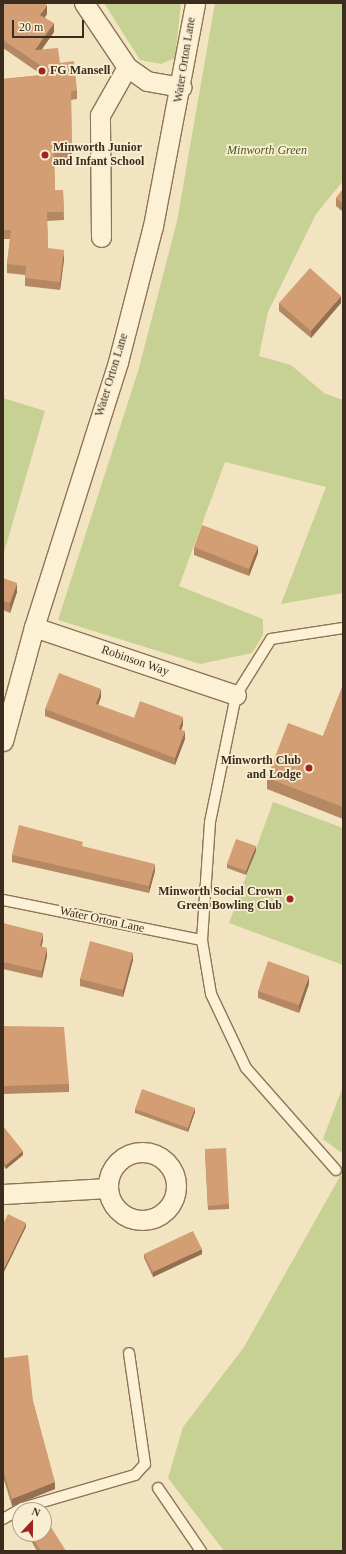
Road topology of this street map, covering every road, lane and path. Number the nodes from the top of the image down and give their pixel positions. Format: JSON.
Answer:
{"nodes":[{"id":1,"x":84,"y":3,"type":"edge"},
{"id":2,"x":195,"y":3,"type":"edge"},
{"id":3,"x":127,"y":67,"type":"junction"},
{"id":4,"x":181,"y":87,"type":"junction"},
{"id":5,"x":101,"y":237,"type":"dead end"},
{"id":6,"x":34,"y":627,"type":"junction"},
{"id":7,"x":343,"y":628,"type":"edge"},
{"id":8,"x":236,"y":695,"type":"junction"},
{"id":9,"x":3,"y":741,"type":"edge"},
{"id":10,"x":3,"y":900,"type":"edge"},
{"id":11,"x":202,"y":940,"type":"junction"},
{"id":12,"x":336,"y":1170,"type":"dead end"},
{"id":13,"x":108,"y":1188,"type":"dead end"},
{"id":14,"x":3,"y":1194,"type":"edge"},
{"id":15,"x":129,"y":1353,"type":"dead end"},
{"id":16,"x":158,"y":1488,"type":"dead end"},
{"id":17,"x":3,"y":1519,"type":"edge"},
{"id":18,"x":202,"y":1551,"type":"edge"}],
"edges":[{"from":1,"to":3,"type":"street"},
{"from":2,"to":4,"type":"street","name":"Water Orton Lane"},
{"from":3,"to":4,"type":"street"},
{"from":3,"to":5,"type":"street"},
{"from":4,"to":6,"type":"street","name":"Water Orton Lane"},
{"from":6,"to":8,"type":"street","name":"Robinson Way"},
{"from":6,"to":9,"type":"street","name":"Water Orton Lane"},
{"from":7,"to":8,"type":"lane"},
{"from":8,"to":11,"type":"lane"},
{"from":10,"to":11,"type":"lane","name":"Water Orton Lane"},
{"from":11,"to":12,"type":"lane"},
{"from":13,"to":14,"type":"street"},
{"from":15,"to":17,"type":"lane"},
{"from":16,"to":18,"type":"lane"}]}
